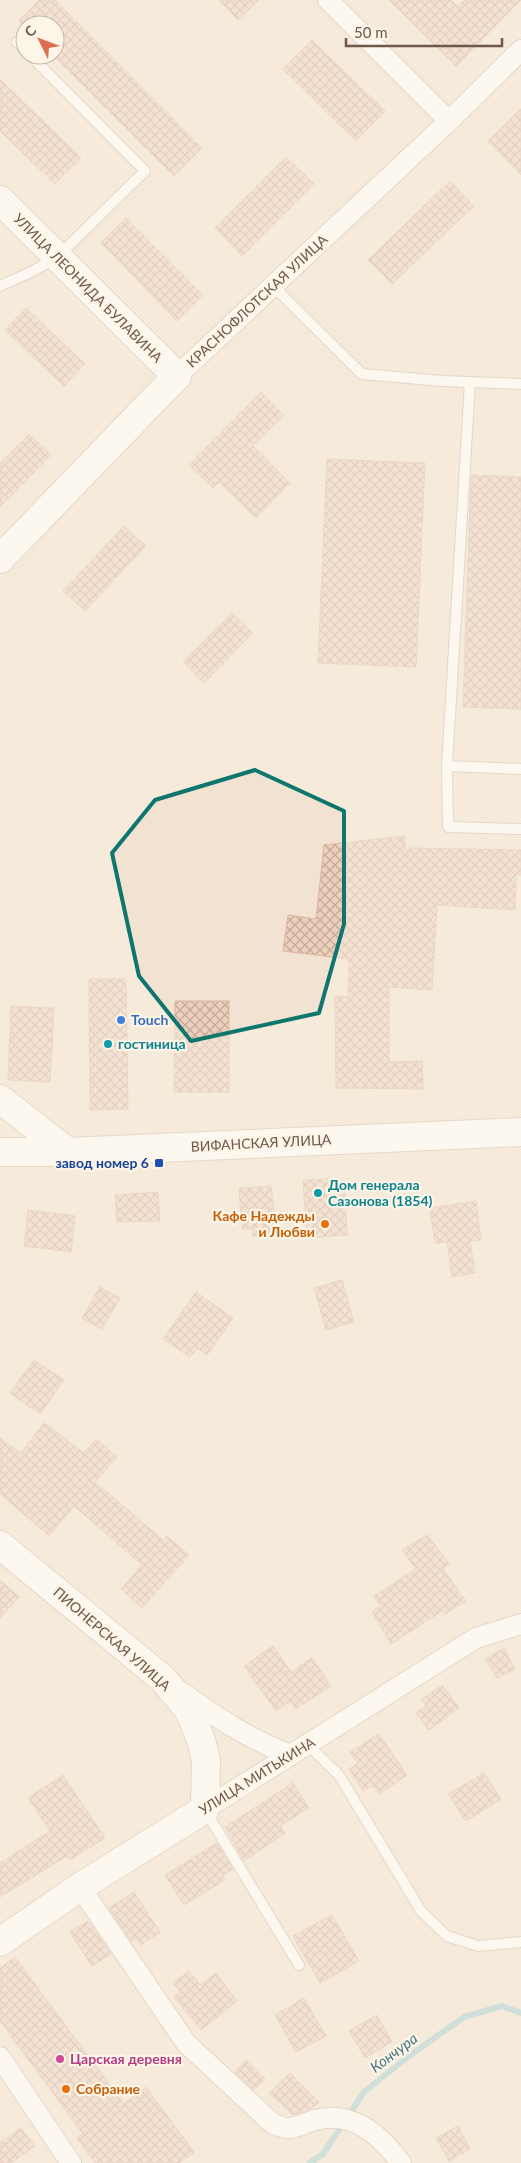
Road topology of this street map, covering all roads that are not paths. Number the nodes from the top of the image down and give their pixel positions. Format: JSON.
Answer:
{"nodes":[{"id":1,"x":328,"y":0,"type":"edge"},
{"id":2,"x":521,"y":50,"type":"edge"},
{"id":3,"x":40,"y":65,"type":"edge"},
{"id":4,"x":449,"y":121,"type":"junction"},
{"id":5,"x":0,"y":200,"type":"edge"},
{"id":6,"x":56,"y":258,"type":"junction"},
{"id":7,"x":0,"y":286,"type":"edge"},
{"id":8,"x":273,"y":286,"type":"junction"},
{"id":9,"x":177,"y":376,"type":"junction"},
{"id":10,"x":470,"y":382,"type":"junction"},
{"id":11,"x":521,"y":384,"type":"edge"},
{"id":12,"x":0,"y":559,"type":"edge"},
{"id":13,"x":447,"y":766,"type":"junction"},
{"id":14,"x":521,"y":769,"type":"edge"},
{"id":15,"x":521,"y":828,"type":"edge"},
{"id":16,"x":0,"y":1098,"type":"edge"},
{"id":17,"x":521,"y":1132,"type":"edge"},
{"id":18,"x":0,"y":1152,"type":"edge"},
{"id":19,"x":68,"y":1152,"type":"junction"},
{"id":20,"x":0,"y":1545,"type":"edge"},
{"id":21,"x":521,"y":1624,"type":"edge"},
{"id":22,"x":163,"y":1679,"type":"junction"},
{"id":23,"x":308,"y":1745,"type":"junction"},
{"id":24,"x":291,"y":1755,"type":"junction"},
{"id":25,"x":205,"y":1809,"type":"junction"},
{"id":26,"x":80,"y":1887,"type":"junction"},
{"id":27,"x":0,"y":1942,"type":"edge"},
{"id":28,"x":521,"y":1942,"type":"edge"},
{"id":29,"x":299,"y":1965,"type":"dead end"},
{"id":30,"x":0,"y":2057,"type":"edge"},
{"id":31,"x":71,"y":2163,"type":"edge"},
{"id":32,"x":401,"y":2163,"type":"edge"}],
"edges":[{"from":1,"to":4,"type":"street"},
{"from":2,"to":4,"type":"street","name":"КРАСНОФЛОТСКАЯ УЛИЦА"},
{"from":3,"to":6,"type":"lane"},
{"from":4,"to":8,"type":"street","name":"КРАСНОФЛОТСКАЯ УЛИЦА"},
{"from":5,"to":6,"type":"street","name":"УЛИЦА ЛЕОНИДА БУЛАВИНА"},
{"from":6,"to":7,"type":"lane"},
{"from":6,"to":9,"type":"street","name":"УЛИЦА ЛЕОНИДА БУЛАВИНА"},
{"from":8,"to":9,"type":"street","name":"КРАСНОФЛОТСКАЯ УЛИЦА"},
{"from":8,"to":10,"type":"lane"},
{"from":9,"to":12,"type":"street","name":"КРАСНОФЛОТСКАЯ УЛИЦА"},
{"from":10,"to":11,"type":"lane"},
{"from":10,"to":13,"type":"lane"},
{"from":13,"to":14,"type":"lane"},
{"from":13,"to":15,"type":"lane"},
{"from":16,"to":19,"type":"street"},
{"from":17,"to":19,"type":"street","name":"ВИФАНСКАЯ УЛИЦА"},
{"from":18,"to":19,"type":"street","name":"ВИФАНСКАЯ УЛИЦА"},
{"from":20,"to":22,"type":"street","name":"ПИОНЕРСКАЯ УЛИЦА"},
{"from":21,"to":23,"type":"street","name":"УЛИЦА МИТЬКИНА"},
{"from":22,"to":24,"type":"street"},
{"from":22,"to":25,"type":"street","name":"ПИОНЕРСКАЯ УЛИЦА"},
{"from":23,"to":24,"type":"street","name":"УЛИЦА МИТЬКИНА"},
{"from":23,"to":28,"type":"lane"},
{"from":24,"to":25,"type":"street","name":"УЛИЦА МИТЬКИНА"},
{"from":25,"to":26,"type":"street","name":"УЛИЦА МИТЬКИНА"},
{"from":25,"to":29,"type":"lane"},
{"from":26,"to":27,"type":"street","name":"УЛИЦА МИТЬКИНА"},
{"from":26,"to":32,"type":"street"},
{"from":30,"to":31,"type":"street"}]}
